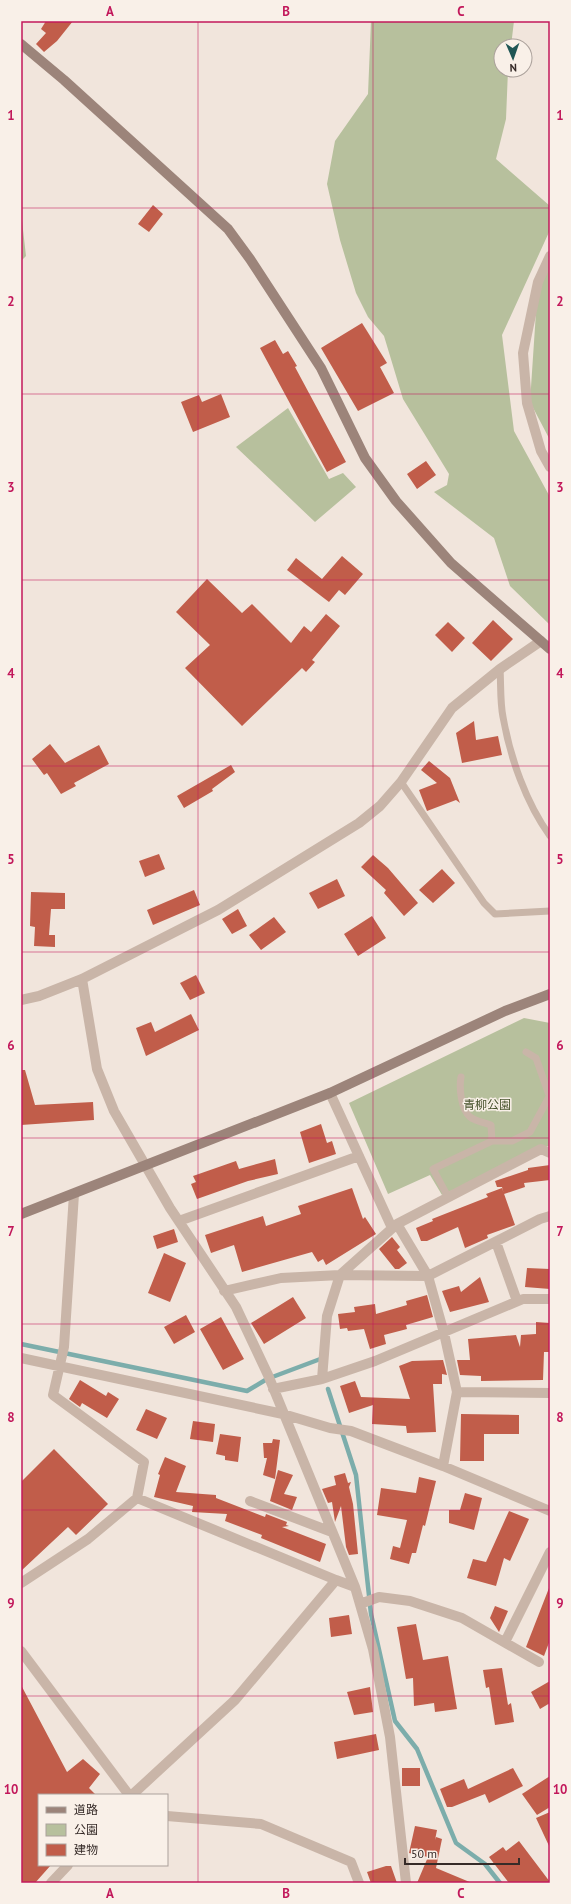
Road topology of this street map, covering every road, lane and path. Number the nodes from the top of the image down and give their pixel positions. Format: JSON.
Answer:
{"nodes":[{"id":1,"x":21,"y":44,"type":"edge"},
{"id":2,"x":550,"y":256,"type":"edge"},
{"id":3,"x":550,"y":466,"type":"edge"},
{"id":4,"x":541,"y":641,"type":"junction"},
{"id":5,"x":550,"y":649,"type":"edge"},
{"id":6,"x":500,"y":669,"type":"junction"},
{"id":7,"x":401,"y":782,"type":"junction"},
{"id":8,"x":550,"y":836,"type":"edge"},
{"id":9,"x":550,"y":911,"type":"edge"},
{"id":10,"x":82,"y":979,"type":"junction"},
{"id":11,"x":550,"y":994,"type":"edge"},
{"id":12,"x":21,"y":1000,"type":"edge"},
{"id":13,"x":526,"y":1052,"type":"dead end"},
{"id":14,"x":461,"y":1077,"type":"dead end"},
{"id":15,"x":330,"y":1093,"type":"junction"},
{"id":16,"x":550,"y":1095,"type":"edge"},
{"id":17,"x":492,"y":1140,"type":"junction"},
{"id":18,"x":550,"y":1153,"type":"edge"},
{"id":19,"x":358,"y":1156,"type":"junction"},
{"id":20,"x":146,"y":1166,"type":"junction"},
{"id":21,"x":74,"y":1194,"type":"junction"},
{"id":22,"x":448,"y":1198,"type":"junction"},
{"id":23,"x":21,"y":1214,"type":"edge"},
{"id":24,"x":550,"y":1216,"type":"edge"},
{"id":25,"x":179,"y":1221,"type":"junction"},
{"id":26,"x":395,"y":1226,"type":"junction"},
{"id":27,"x":496,"y":1242,"type":"junction"},
{"id":28,"x":340,"y":1275,"type":"junction"},
{"id":29,"x":428,"y":1276,"type":"junction"},
{"id":30,"x":224,"y":1291,"type":"junction"},
{"id":31,"x":550,"y":1299,"type":"edge"},
{"id":32,"x":517,"y":1301,"type":"junction"},
{"id":33,"x":444,"y":1332,"type":"junction"},
{"id":34,"x":21,"y":1358,"type":"edge"},
{"id":35,"x":60,"y":1366,"type":"junction"},
{"id":36,"x":322,"y":1379,"type":"junction"},
{"id":37,"x":273,"y":1389,"type":"junction"},
{"id":38,"x":457,"y":1392,"type":"junction"},
{"id":39,"x":550,"y":1393,"type":"edge"},
{"id":40,"x":282,"y":1414,"type":"junction"},
{"id":41,"x":443,"y":1466,"type":"junction"},
{"id":42,"x":137,"y":1498,"type":"junction"},
{"id":43,"x":250,"y":1501,"type":"dead end"},
{"id":44,"x":550,"y":1511,"type":"edge"},
{"id":45,"x":332,"y":1532,"type":"junction"},
{"id":46,"x":550,"y":1552,"type":"edge"},
{"id":47,"x":336,"y":1580,"type":"junction"},
{"id":48,"x":21,"y":1583,"type":"edge"},
{"id":49,"x":355,"y":1587,"type":"junction"},
{"id":50,"x":361,"y":1604,"type":"junction"},
{"id":51,"x":505,"y":1642,"type":"junction"},
{"id":52,"x":21,"y":1652,"type":"edge"},
{"id":53,"x":539,"y":1662,"type":"dead end"},
{"id":54,"x":130,"y":1794,"type":"edge"},
{"id":55,"x":132,"y":1794,"type":"edge"},
{"id":56,"x":168,"y":1816,"type":"edge"},
{"id":57,"x":67,"y":1866,"type":"edge"},
{"id":58,"x":51,"y":1883,"type":"edge"},
{"id":59,"x":359,"y":1883,"type":"edge"},
{"id":60,"x":406,"y":1883,"type":"edge"}],
"edges":[{"from":1,"to":4,"type":"street"},
{"from":2,"to":3,"type":"street"},
{"from":4,"to":5,"type":"street"},
{"from":4,"to":6,"type":"street"},
{"from":6,"to":7,"type":"street"},
{"from":6,"to":8,"type":"lane"},
{"from":7,"to":9,"type":"lane"},
{"from":7,"to":10,"type":"street"},
{"from":10,"to":12,"type":"street"},
{"from":10,"to":20,"type":"street"},
{"from":11,"to":15,"type":"street"},
{"from":13,"to":16,"type":"lane"},
{"from":14,"to":17,"type":"lane"},
{"from":15,"to":19,"type":"street"},
{"from":15,"to":20,"type":"street"},
{"from":16,"to":17,"type":"lane"},
{"from":17,"to":22,"type":"lane"},
{"from":18,"to":22,"type":"street"},
{"from":19,"to":25,"type":"street"},
{"from":19,"to":26,"type":"street"},
{"from":20,"to":21,"type":"street"},
{"from":20,"to":25,"type":"street"},
{"from":21,"to":23,"type":"street"},
{"from":21,"to":35,"type":"street"},
{"from":22,"to":26,"type":"street"},
{"from":24,"to":27,"type":"street"},
{"from":25,"to":30,"type":"street"},
{"from":26,"to":28,"type":"street"},
{"from":26,"to":29,"type":"street"},
{"from":27,"to":29,"type":"street"},
{"from":27,"to":32,"type":"street"},
{"from":28,"to":29,"type":"street"},
{"from":28,"to":30,"type":"street"},
{"from":28,"to":36,"type":"street"},
{"from":29,"to":33,"type":"street"},
{"from":30,"to":37,"type":"street"},
{"from":31,"to":32,"type":"street"},
{"from":32,"to":33,"type":"street"},
{"from":33,"to":36,"type":"street"},
{"from":33,"to":38,"type":"street"},
{"from":34,"to":35,"type":"street"},
{"from":35,"to":40,"type":"street"},
{"from":35,"to":42,"type":"street"},
{"from":36,"to":37,"type":"street"},
{"from":37,"to":40,"type":"street"},
{"from":38,"to":39,"type":"street"},
{"from":38,"to":41,"type":"street"},
{"from":40,"to":41,"type":"street"},
{"from":40,"to":45,"type":"street"},
{"from":41,"to":44,"type":"street"},
{"from":42,"to":47,"type":"street"},
{"from":42,"to":48,"type":"street"},
{"from":43,"to":45,"type":"street"},
{"from":45,"to":49,"type":"street"},
{"from":46,"to":51,"type":"street"},
{"from":47,"to":49,"type":"street"},
{"from":47,"to":55,"type":"street"},
{"from":49,"to":50,"type":"street"},
{"from":50,"to":51,"type":"street"},
{"from":50,"to":60,"type":"street"},
{"from":51,"to":53,"type":"street"},
{"from":52,"to":54,"type":"street"},
{"from":56,"to":59,"type":"street"},
{"from":57,"to":58,"type":"street"}]}
